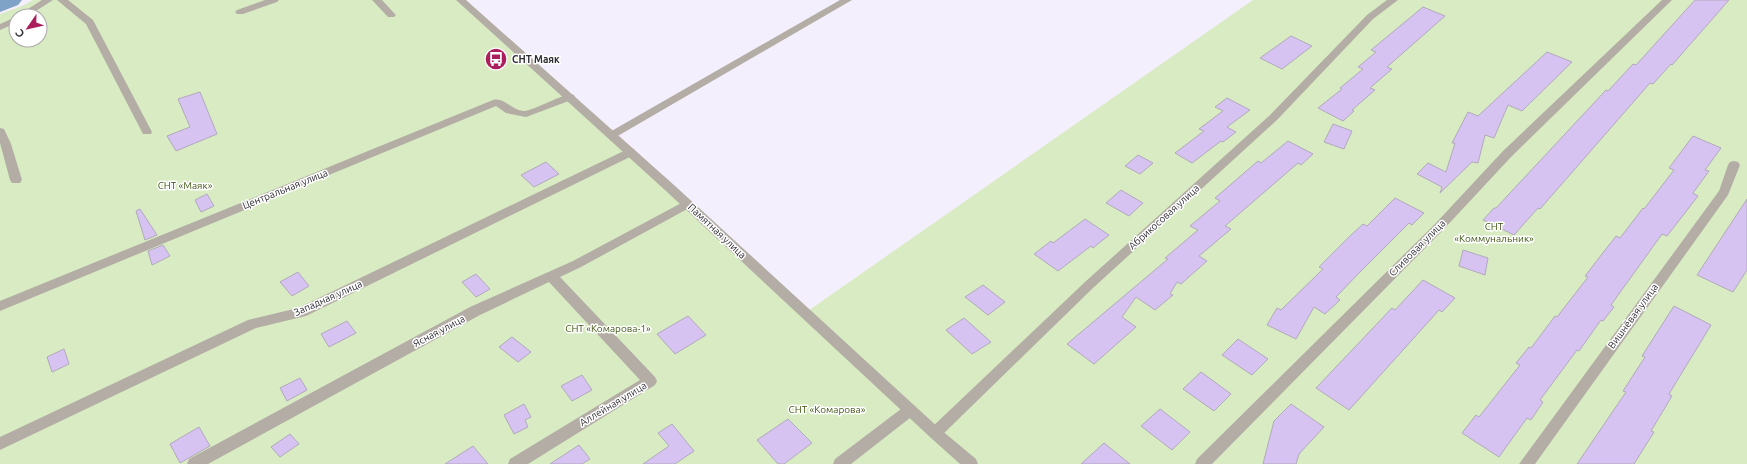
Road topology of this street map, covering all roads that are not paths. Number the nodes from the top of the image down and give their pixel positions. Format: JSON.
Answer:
{"nodes":[{"id":1,"x":48,"y":0,"type":"edge"},
{"id":2,"x":62,"y":0,"type":"edge"},
{"id":3,"x":274,"y":0,"type":"edge"},
{"id":4,"x":377,"y":0,"type":"edge"},
{"id":5,"x":461,"y":0,"type":"edge"},
{"id":6,"x":847,"y":0,"type":"edge"},
{"id":7,"x":1392,"y":0,"type":"edge"},
{"id":8,"x":1667,"y":0,"type":"edge"},
{"id":9,"x":35,"y":8,"type":"edge"},
{"id":10,"x":240,"y":12,"type":"dead end"},
{"id":11,"x":391,"y":15,"type":"dead end"},
{"id":12,"x":570,"y":97,"type":"junction"},
{"id":13,"x":0,"y":131,"type":"edge"},
{"id":14,"x":147,"y":132,"type":"dead end"},
{"id":15,"x":612,"y":135,"type":"junction"},
{"id":16,"x":630,"y":152,"type":"junction"},
{"id":17,"x":1734,"y":165,"type":"dead end"},
{"id":18,"x":16,"y":180,"type":"dead end"},
{"id":19,"x":687,"y":204,"type":"junction"},
{"id":20,"x":551,"y":276,"type":"junction"},
{"id":21,"x":0,"y":306,"type":"edge"},
{"id":22,"x":910,"y":410,"type":"junction"},
{"id":23,"x":935,"y":433,"type":"junction"},
{"id":24,"x":0,"y":444,"type":"edge"},
{"id":25,"x":194,"y":464,"type":"edge"},
{"id":26,"x":515,"y":464,"type":"edge"},
{"id":27,"x":840,"y":464,"type":"edge"},
{"id":28,"x":971,"y":464,"type":"edge"},
{"id":29,"x":1202,"y":464,"type":"edge"},
{"id":30,"x":1526,"y":464,"type":"edge"}],
"edges":[{"from":1,"to":9,"type":"street"},
{"from":2,"to":14,"type":"street"},
{"from":3,"to":10,"type":"street"},
{"from":4,"to":11,"type":"street"},
{"from":5,"to":12,"type":"street","name":"Памятная улица"},
{"from":6,"to":15,"type":"street"},
{"from":7,"to":23,"type":"street","name":"Абрикосовая улица"},
{"from":8,"to":29,"type":"street","name":"Сливовая улица"},
{"from":12,"to":15,"type":"street","name":"Памятная улица"},
{"from":12,"to":21,"type":"street","name":"Центральная улица"},
{"from":13,"to":18,"type":"street"},
{"from":15,"to":16,"type":"street","name":"Памятная улица"},
{"from":16,"to":19,"type":"street","name":"Памятная улица"},
{"from":16,"to":24,"type":"street","name":"Западная улица"},
{"from":17,"to":30,"type":"street","name":"Вишнёвая улица"},
{"from":19,"to":20,"type":"street","name":"Ясная улица"},
{"from":19,"to":22,"type":"street","name":"Памятная улица"},
{"from":20,"to":25,"type":"street","name":"Ясная улица"},
{"from":20,"to":26,"type":"street","name":"Аллейная улица"},
{"from":22,"to":23,"type":"street","name":"Памятная улица"},
{"from":22,"to":27,"type":"street"},
{"from":23,"to":28,"type":"street","name":"Памятная улица"}]}
